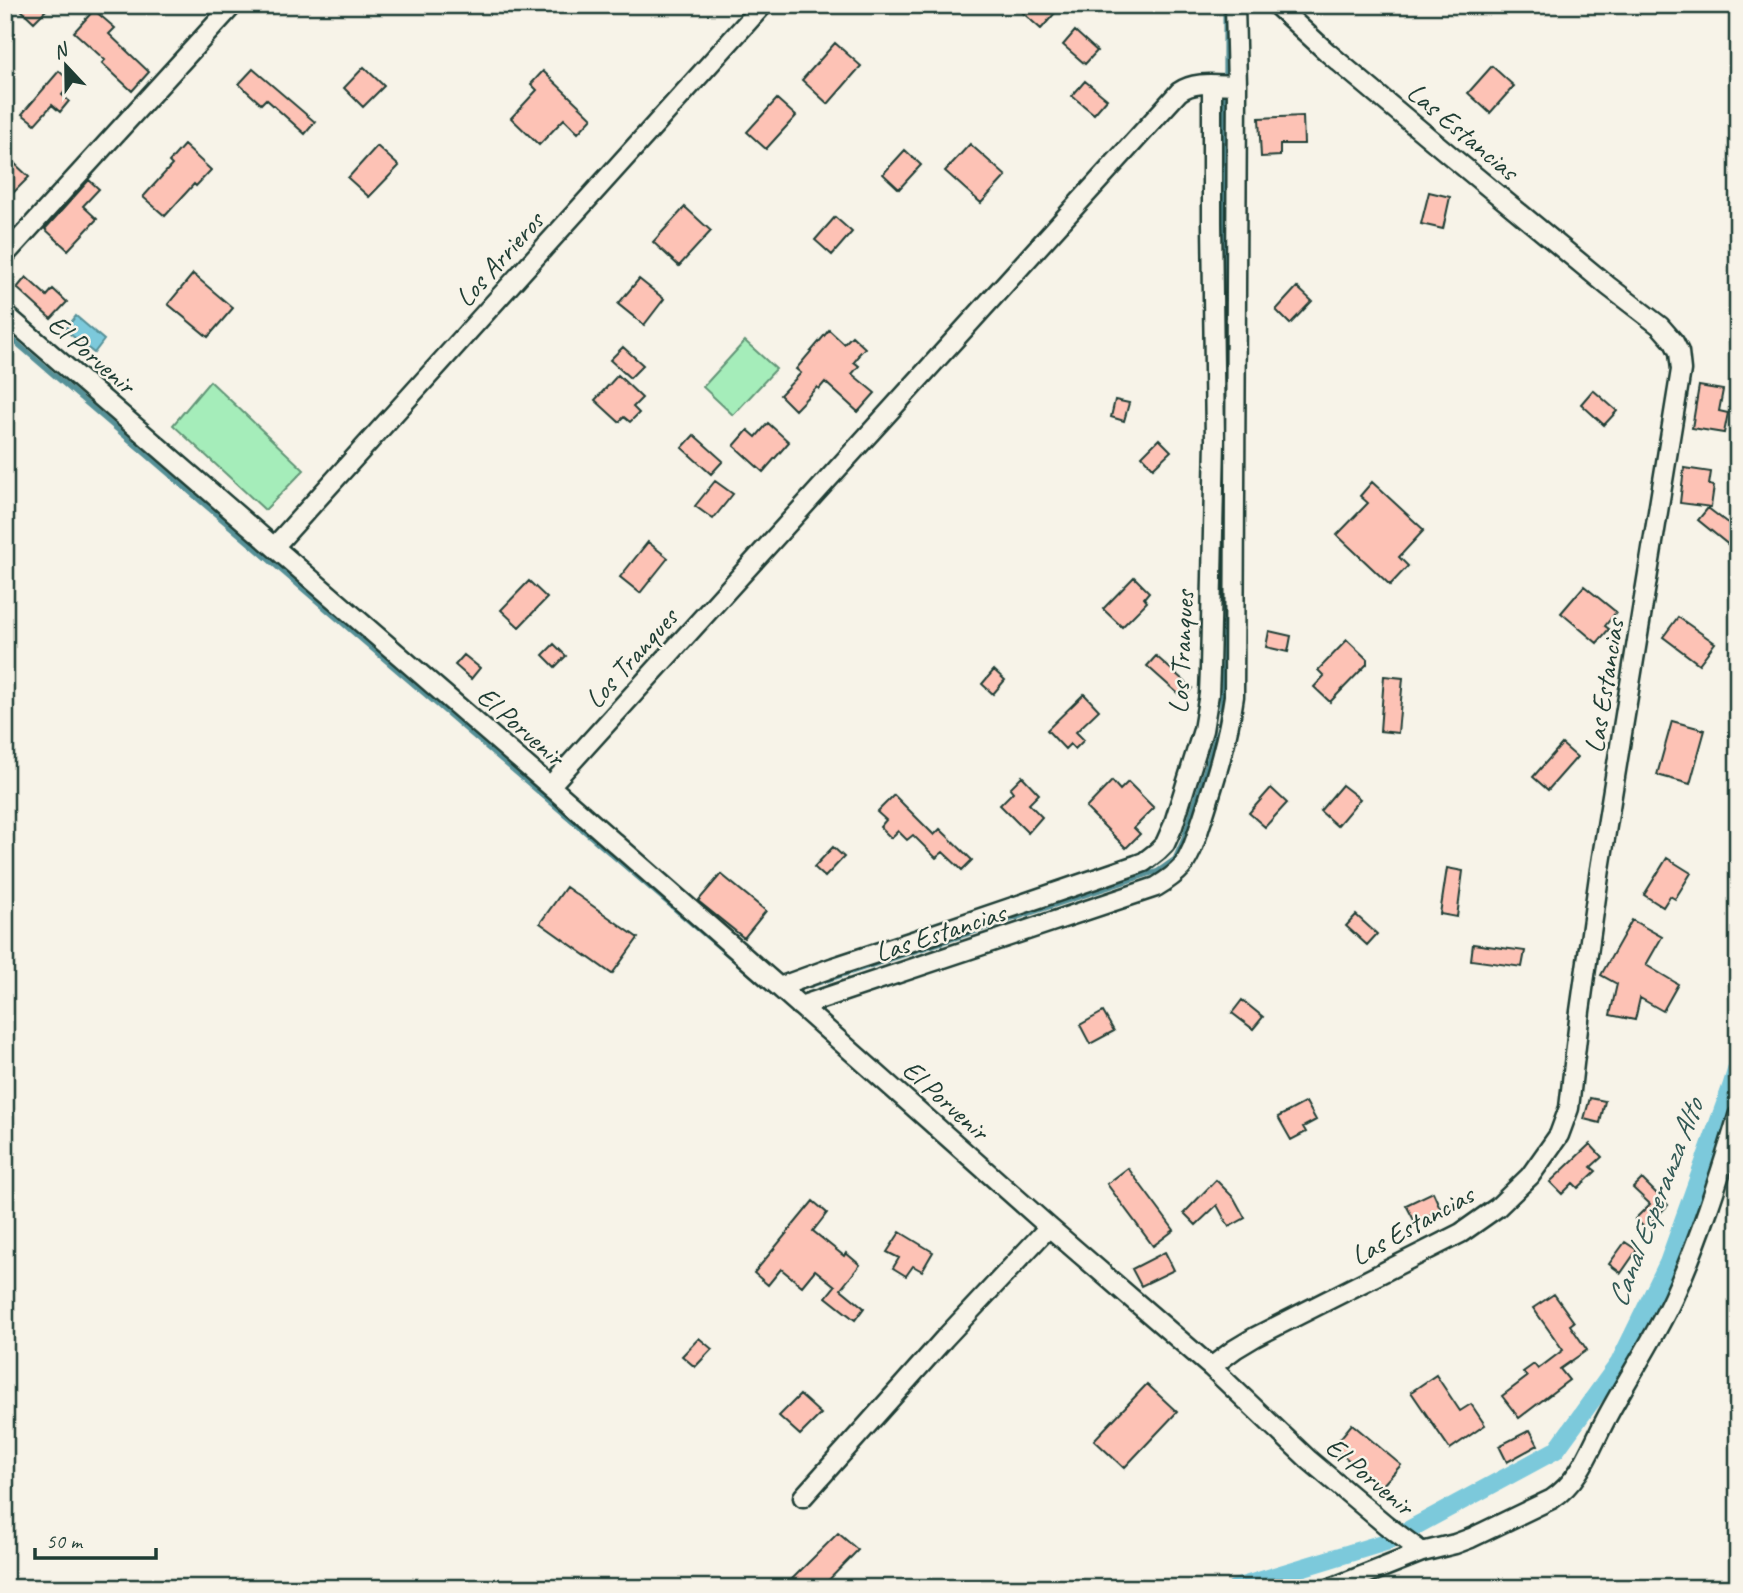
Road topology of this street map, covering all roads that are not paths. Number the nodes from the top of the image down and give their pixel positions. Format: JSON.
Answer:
{"nodes":[{"id":1,"x":233,"y":5,"type":"edge"},
{"id":2,"x":763,"y":5,"type":"edge"},
{"id":3,"x":1235,"y":5,"type":"edge"},
{"id":4,"x":1276,"y":5,"type":"edge"},
{"id":5,"x":1212,"y":85,"type":"junction"},
{"id":6,"x":1237,"y":85,"type":"junction"},
{"id":7,"x":5,"y":256,"type":"edge"},
{"id":8,"x":5,"y":314,"type":"edge"},
{"id":9,"x":274,"y":547,"type":"junction"},
{"id":10,"x":1210,"y":645,"type":"junction"},
{"id":11,"x":1234,"y":645,"type":"junction"},
{"id":12,"x":550,"y":786,"type":"junction"},
{"id":13,"x":779,"y":987,"type":"junction"},
{"id":14,"x":800,"y":1006,"type":"junction"},
{"id":15,"x":1738,"y":1116,"type":"edge"},
{"id":16,"x":1049,"y":1227,"type":"junction"},
{"id":17,"x":1211,"y":1367,"type":"junction"},
{"id":18,"x":803,"y":1497,"type":"dead end"},
{"id":19,"x":1422,"y":1552,"type":"junction"},
{"id":20,"x":1331,"y":1588,"type":"edge"}],
"edges":[{"from":1,"to":7,"type":"street"},
{"from":2,"to":9,"type":"street","name":"Los Arrieros"},
{"from":3,"to":6,"type":"street","name":"Las Estancias"},
{"from":4,"to":17,"type":"street","name":"Las Estancias"},
{"from":5,"to":6,"type":"street","name":"Los Tranques"},
{"from":5,"to":10,"type":"street","name":"Los Tranques"},
{"from":5,"to":12,"type":"street","name":"Los Tranques"},
{"from":6,"to":11,"type":"street","name":"Las Estancias"},
{"from":8,"to":9,"type":"street","name":"El Porvenir"},
{"from":9,"to":12,"type":"street","name":"El Porvenir"},
{"from":10,"to":11,"type":"street"},
{"from":10,"to":13,"type":"street","name":"Los Tranques"},
{"from":11,"to":14,"type":"street","name":"Las Estancias"},
{"from":12,"to":13,"type":"street","name":"El Porvenir"},
{"from":13,"to":14,"type":"street","name":"El Porvenir"},
{"from":14,"to":16,"type":"street","name":"El Porvenir"},
{"from":15,"to":19,"type":"street","name":"El Porvenir"},
{"from":16,"to":17,"type":"street","name":"El Porvenir"},
{"from":16,"to":18,"type":"street"},
{"from":17,"to":19,"type":"street","name":"El Porvenir"},
{"from":19,"to":20,"type":"street"}]}
